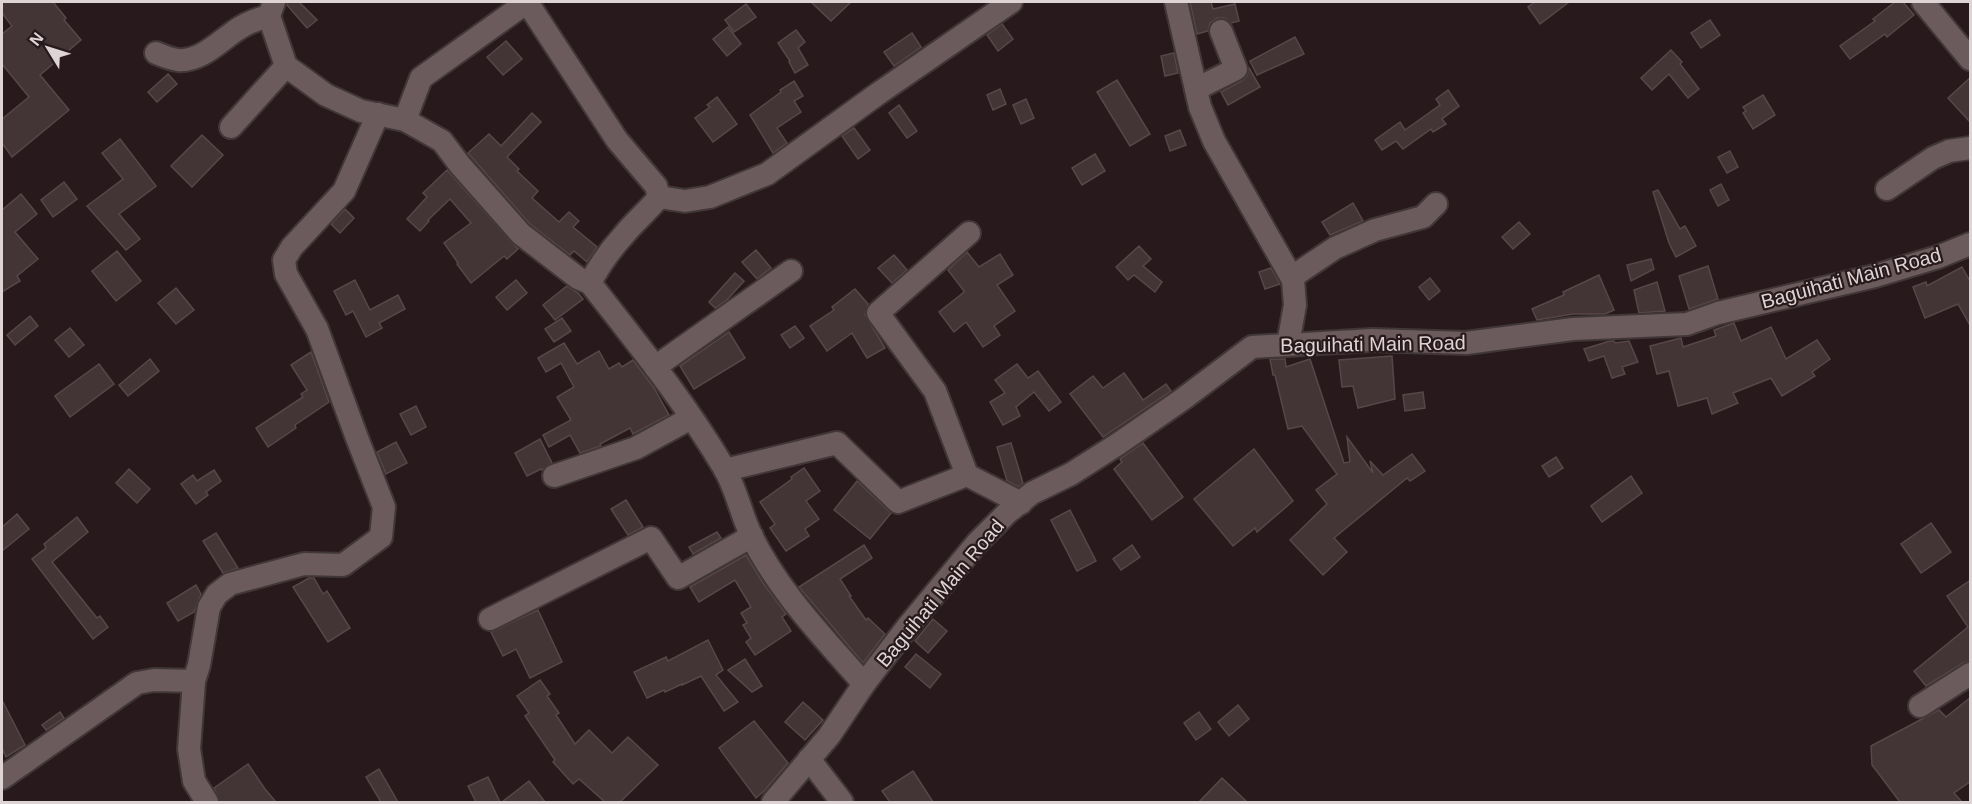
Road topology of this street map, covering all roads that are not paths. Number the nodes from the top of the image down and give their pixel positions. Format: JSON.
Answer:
{"nodes":[{"id":1,"x":1011,"y":2,"type":"edge"},
{"id":2,"x":1176,"y":2,"type":"edge"},
{"id":3,"x":1923,"y":2,"type":"edge"},
{"id":4,"x":272,"y":9,"type":"edge"},
{"id":5,"x":1221,"y":31,"type":"dead end"},
{"id":6,"x":156,"y":53,"type":"dead end"},
{"id":7,"x":1971,"y":59,"type":"edge"},
{"id":8,"x":286,"y":66,"type":"junction"},
{"id":9,"x":1196,"y":89,"type":"junction"},
{"id":10,"x":378,"y":114,"type":"junction"},
{"id":11,"x":405,"y":120,"type":"junction"},
{"id":12,"x":231,"y":127,"type":"dead end"},
{"id":13,"x":1971,"y":148,"type":"edge"},
{"id":14,"x":1887,"y":189,"type":"dead end"},
{"id":15,"x":659,"y":197,"type":"junction"},
{"id":16,"x":1436,"y":204,"type":"dead end"},
{"id":17,"x":969,"y":233,"type":"dead end"},
{"id":18,"x":1971,"y":244,"type":"edge"},
{"id":19,"x":791,"y":272,"type":"dead end"},
{"id":20,"x":1292,"y":277,"type":"junction"},
{"id":21,"x":590,"y":283,"type":"junction"},
{"id":22,"x":1288,"y":344,"type":"junction"},
{"id":23,"x":655,"y":367,"type":"junction"},
{"id":24,"x":691,"y":418,"type":"junction"},
{"id":25,"x":725,"y":470,"type":"junction"},
{"id":26,"x":967,"y":475,"type":"junction"},
{"id":27,"x":554,"y":476,"type":"dead end"},
{"id":28,"x":1021,"y":503,"type":"junction"},
{"id":29,"x":752,"y":536,"type":"junction"},
{"id":30,"x":490,"y":619,"type":"dead end"},
{"id":31,"x":1971,"y":674,"type":"edge"},
{"id":32,"x":194,"y":681,"type":"junction"},
{"id":33,"x":864,"y":684,"type":"junction"},
{"id":34,"x":1920,"y":706,"type":"dead end"},
{"id":35,"x":809,"y":759,"type":"junction"},
{"id":36,"x":2,"y":778,"type":"edge"},
{"id":37,"x":207,"y":802,"type":"edge"},
{"id":38,"x":773,"y":802,"type":"edge"},
{"id":39,"x":842,"y":802,"type":"edge"}],
"edges":[{"from":1,"to":15,"type":"street"},
{"from":2,"to":9,"type":"street"},
{"from":3,"to":7,"type":"street"},
{"from":4,"to":6,"type":"street"},
{"from":4,"to":8,"type":"street"},
{"from":5,"to":9,"type":"street"},
{"from":8,"to":10,"type":"street"},
{"from":8,"to":12,"type":"street"},
{"from":9,"to":20,"type":"street"},
{"from":10,"to":11,"type":"street"},
{"from":10,"to":32,"type":"street"},
{"from":11,"to":15,"type":"street"},
{"from":11,"to":21,"type":"street"},
{"from":13,"to":14,"type":"street"},
{"from":15,"to":21,"type":"street"},
{"from":16,"to":20,"type":"street"},
{"from":17,"to":26,"type":"street"},
{"from":18,"to":22,"type":"street","name":"Baguihati Main Road"},
{"from":19,"to":23,"type":"street"},
{"from":20,"to":22,"type":"street"},
{"from":21,"to":23,"type":"street"},
{"from":22,"to":28,"type":"street","name":"Baguihati Main Road"},
{"from":23,"to":24,"type":"street"},
{"from":24,"to":25,"type":"street"},
{"from":24,"to":27,"type":"street"},
{"from":25,"to":26,"type":"street"},
{"from":25,"to":29,"type":"street"},
{"from":26,"to":28,"type":"street"},
{"from":28,"to":33,"type":"street","name":"Baguihati Main Road"},
{"from":29,"to":30,"type":"street"},
{"from":29,"to":33,"type":"street"},
{"from":31,"to":34,"type":"street"},
{"from":32,"to":36,"type":"street"},
{"from":32,"to":37,"type":"street"},
{"from":33,"to":35,"type":"street","name":"Baguihati Main Road"},
{"from":35,"to":38,"type":"street","name":"Baguihati Main Road"},
{"from":35,"to":39,"type":"street"}]}
